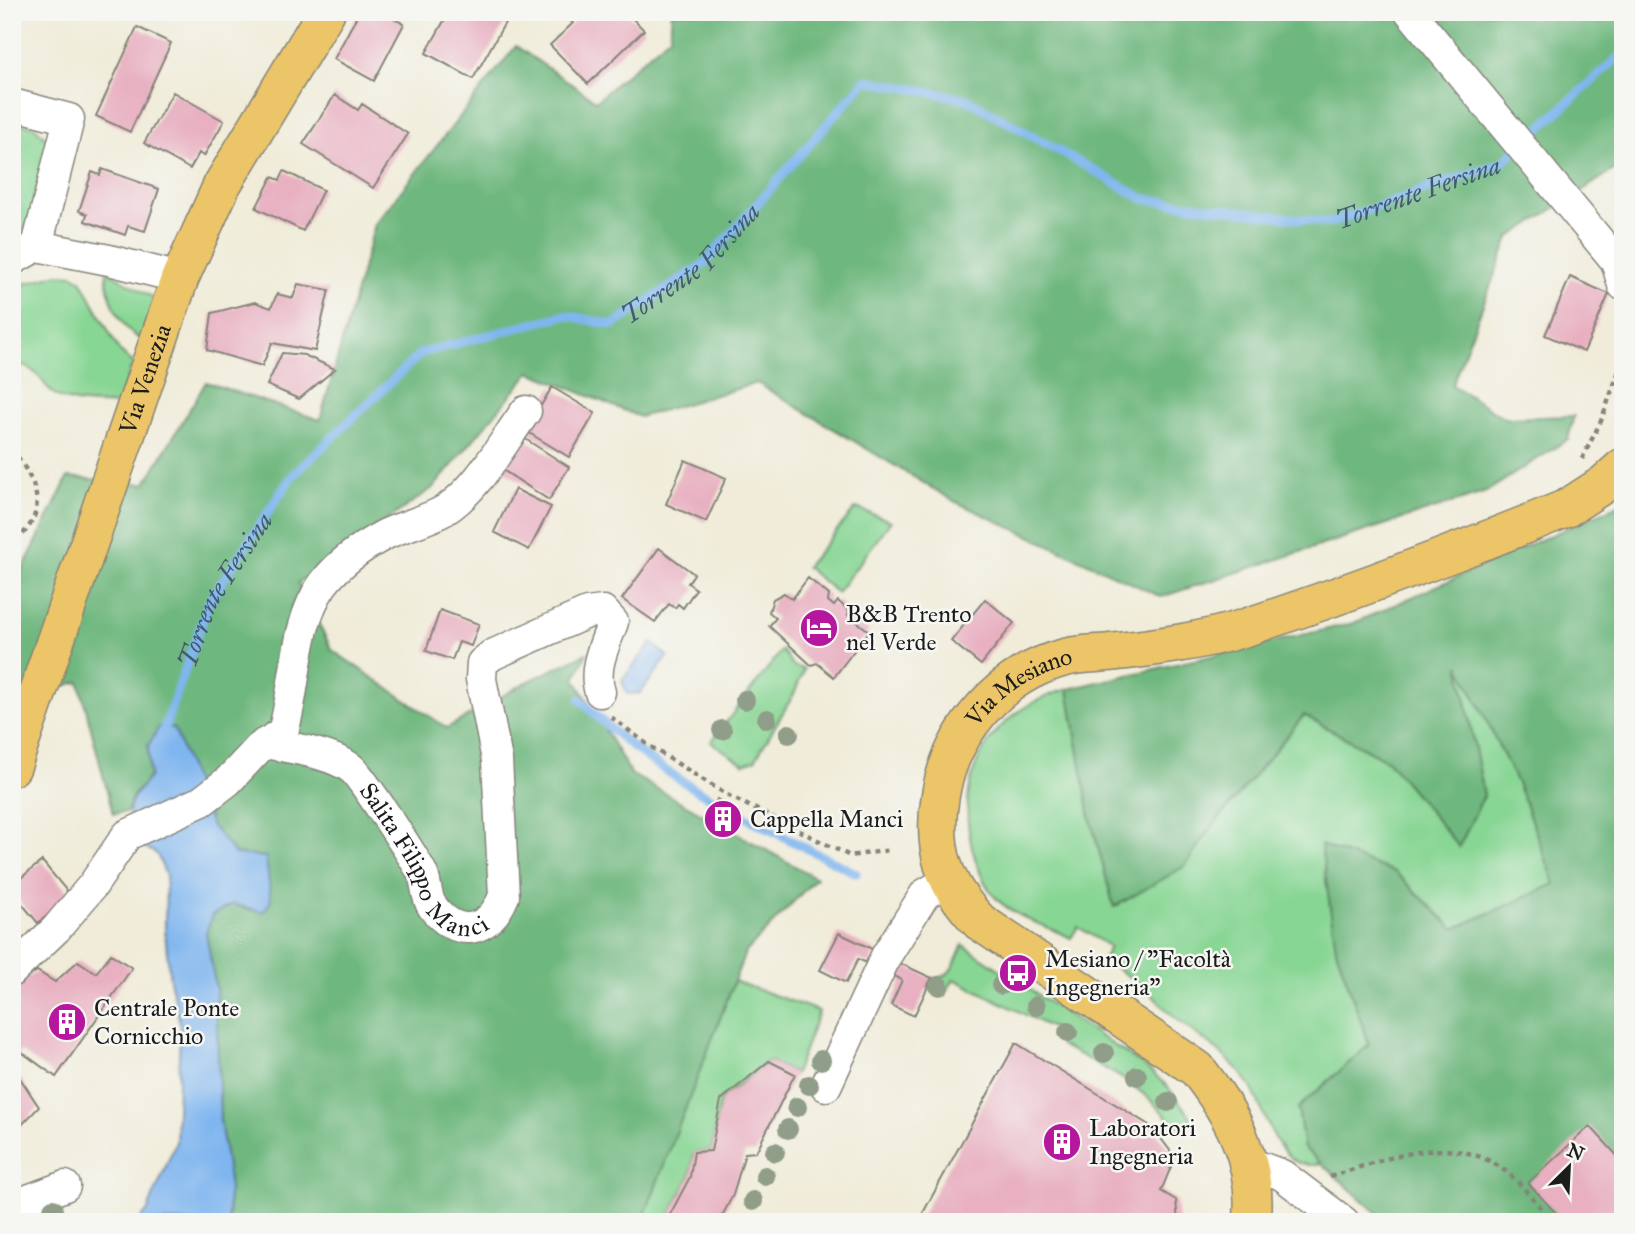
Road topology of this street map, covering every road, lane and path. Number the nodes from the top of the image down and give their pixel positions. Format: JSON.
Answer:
{"nodes":[{"id":1,"x":326,"y":12,"type":"edge"},
{"id":2,"x":1410,"y":12,"type":"edge"},
{"id":3,"x":12,"y":104,"type":"edge"},
{"id":4,"x":25,"y":253,"type":"edge"},
{"id":5,"x":180,"y":278,"type":"junction"},
{"id":6,"x":1623,"y":285,"type":"edge"},
{"id":7,"x":1623,"y":360,"type":"edge"},
{"id":8,"x":526,"y":411,"type":"dead end"},
{"id":9,"x":12,"y":449,"type":"edge"},
{"id":10,"x":1580,"y":463,"type":"dead end"},
{"id":11,"x":1623,"y":467,"type":"edge"},
{"id":12,"x":12,"y":544,"type":"edge"},
{"id":13,"x":600,"y":692,"type":"joint"},
{"id":14,"x":274,"y":738,"type":"junction"},
{"id":15,"x":12,"y":767,"type":"edge"},
{"id":16,"x":890,"y":850,"type":"dead end"},
{"id":17,"x":947,"y":881,"type":"junction"},
{"id":18,"x":12,"y":971,"type":"edge"},
{"id":19,"x":826,"y":1086,"type":"dead end"},
{"id":20,"x":1250,"y":1163,"type":"junction"},
{"id":21,"x":65,"y":1186,"type":"dead end"},
{"id":22,"x":1299,"y":1187,"type":"junction"},
{"id":23,"x":12,"y":1206,"type":"edge"},
{"id":24,"x":1252,"y":1222,"type":"edge"},
{"id":25,"x":1344,"y":1222,"type":"edge"},
{"id":26,"x":1553,"y":1222,"type":"edge"}],
"edges":[{"from":1,"to":5,"type":"main road","name":"Via Venezia"},
{"from":2,"to":6,"type":"street"},
{"from":3,"to":4,"type":"street"},
{"from":4,"to":5,"type":"street"},
{"from":5,"to":15,"type":"main road","name":"Via Venezia"},
{"from":7,"to":10,"type":"path"},
{"from":8,"to":14,"type":"street"},
{"from":9,"to":12,"type":"path"},
{"from":11,"to":17,"type":"main road","name":"Via Mesiano"},
{"from":13,"to":14,"type":"street","name":"Salita Filippo Manci"},
{"from":13,"to":16,"type":"path"},
{"from":14,"to":18,"type":"street"},
{"from":17,"to":19,"type":"street"},
{"from":17,"to":20,"type":"main road","name":"Via Mesiano"},
{"from":20,"to":22,"type":"street"},
{"from":20,"to":24,"type":"main road","name":"Via Mesiano"},
{"from":21,"to":23,"type":"street"},
{"from":22,"to":25,"type":"street"},
{"from":22,"to":26,"type":"path"}]}
